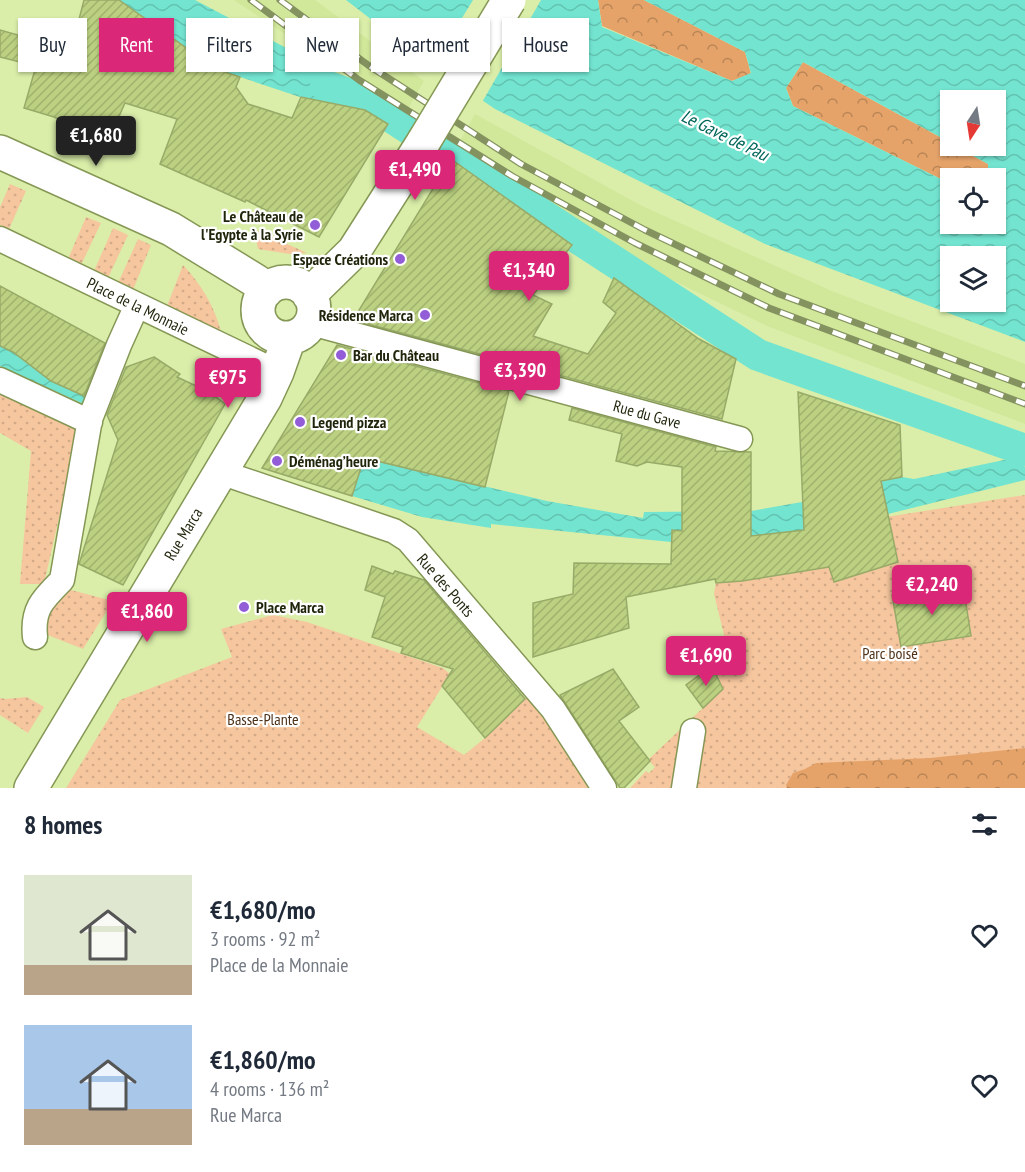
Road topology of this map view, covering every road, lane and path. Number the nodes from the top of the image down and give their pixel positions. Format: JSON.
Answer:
{"nodes":[{"id":1,"x":509,"y":0,"type":"edge"},
{"id":2,"x":0,"y":152,"type":"edge"},
{"id":3,"x":0,"y":239,"type":"edge"},
{"id":4,"x":266,"y":291,"type":"junction"},
{"id":5,"x":137,"y":305,"type":"junction"},
{"id":6,"x":303,"y":319,"type":"junction"},
{"id":7,"x":277,"y":372,"type":"junction"},
{"id":8,"x":0,"y":380,"type":"edge"},
{"id":9,"x":90,"y":420,"type":"junction"},
{"id":10,"x":740,"y":439,"type":"dead end"},
{"id":11,"x":220,"y":472,"type":"junction"},
{"id":12,"x":35,"y":637,"type":"dead end"},
{"id":13,"x":693,"y":731,"type":"dead end"},
{"id":14,"x":31,"y":788,"type":"edge"},
{"id":15,"x":604,"y":788,"type":"edge"},
{"id":16,"x":684,"y":788,"type":"edge"}],
"edges":[{"from":1,"to":6,"type":"main road","bridge":true},
{"from":2,"to":4,"type":"main road"},
{"from":3,"to":5,"type":"street","name":"Place de la Monnaie"},
{"from":4,"to":6,"type":"main road"},
{"from":4,"to":6,"type":"main road"},
{"from":5,"to":7,"type":"street","name":"Place de la Monnaie"},
{"from":5,"to":9,"type":"street"},
{"from":6,"to":7,"type":"main road","name":"Rue Marca"},
{"from":6,"to":10,"type":"street","name":"Rue du Gave"},
{"from":7,"to":11,"type":"main road","name":"Rue Marca"},
{"from":8,"to":9,"type":"street"},
{"from":9,"to":12,"type":"street"},
{"from":11,"to":14,"type":"main road","name":"Rue Marca"},
{"from":11,"to":15,"type":"street","name":"Rue des Ponts"},
{"from":13,"to":16,"type":"street"}]}
